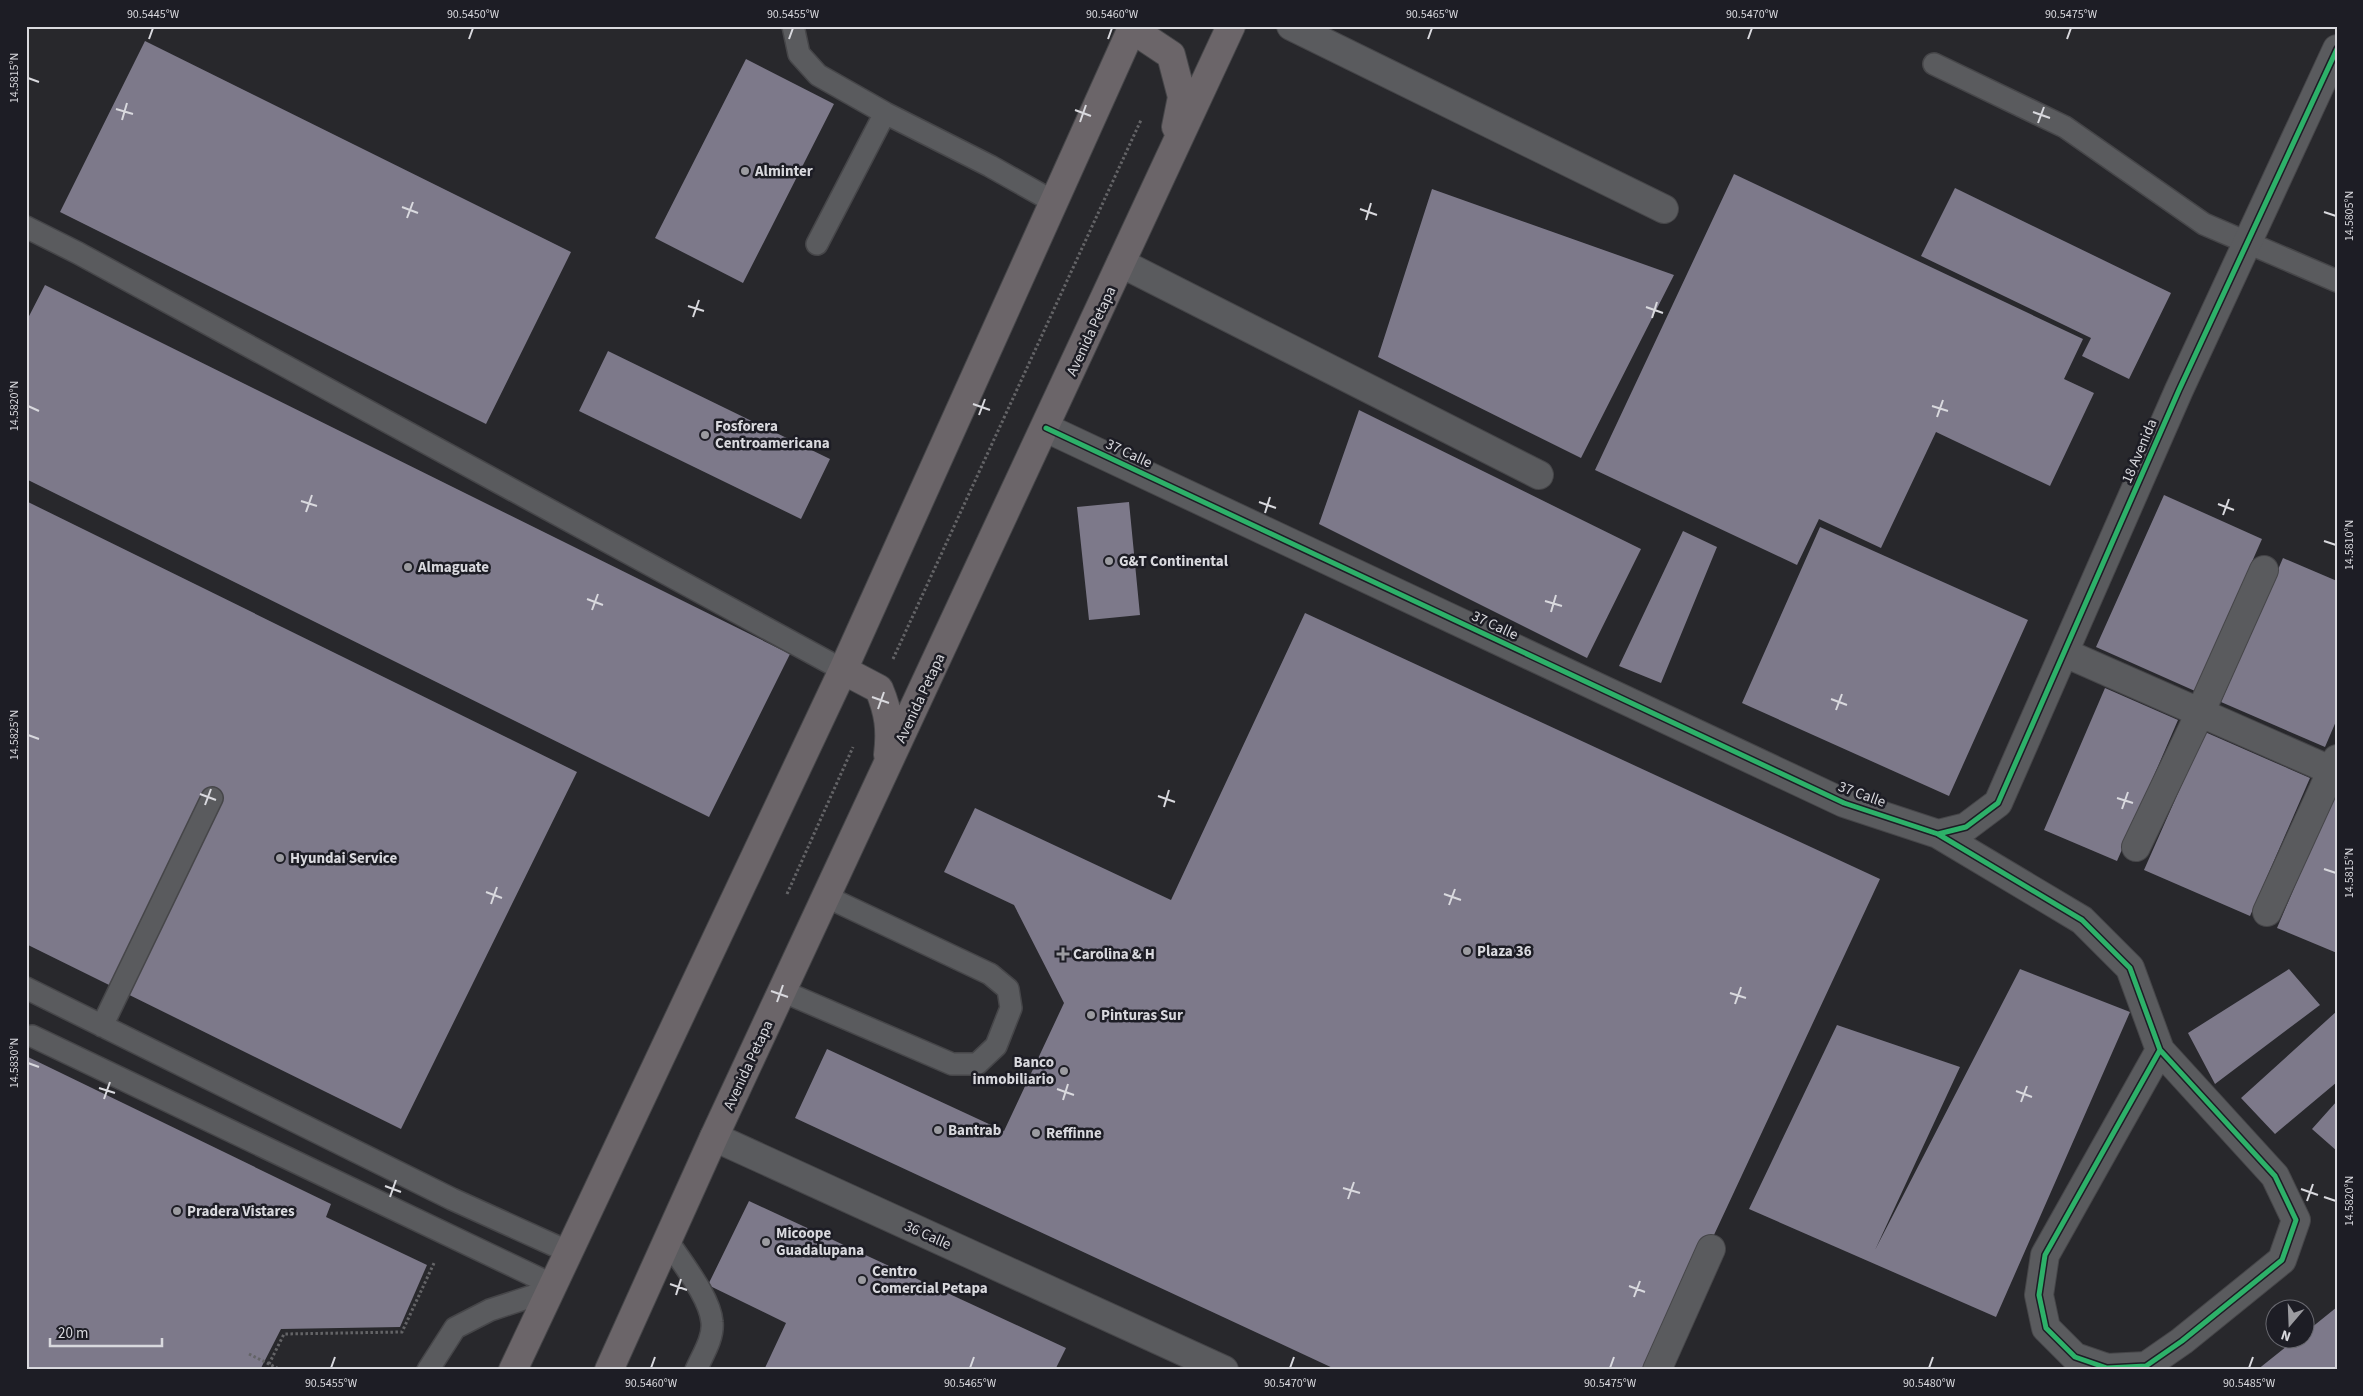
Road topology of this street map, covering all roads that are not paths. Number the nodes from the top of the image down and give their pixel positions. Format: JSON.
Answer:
{"nodes":[{"id":1,"x":793,"y":26,"type":"edge"},
{"id":2,"x":1231,"y":26,"type":"edge"},
{"id":3,"x":1291,"y":26,"type":"edge"},
{"id":4,"x":1130,"y":27,"type":"edge"},
{"id":5,"x":2337,"y":49,"type":"edge"},
{"id":6,"x":1934,"y":64,"type":"dead end"},
{"id":7,"x":885,"y":113,"type":"junction"},
{"id":8,"x":1169,"y":161,"type":"junction"},
{"id":9,"x":1054,"y":202,"type":"junction"},
{"id":10,"x":1664,"y":209,"type":"dead end"},
{"id":11,"x":26,"y":228,"type":"edge"},
{"id":12,"x":2247,"y":242,"type":"junction"},
{"id":13,"x":817,"y":244,"type":"dead end"},
{"id":14,"x":1121,"y":263,"type":"junction"},
{"id":15,"x":2337,"y":281,"type":"edge"},
{"id":16,"x":1046,"y":428,"type":"junction"},
{"id":17,"x":1539,"y":475,"type":"dead end"},
{"id":18,"x":2264,"y":570,"type":"dead end"},
{"id":19,"x":2065,"y":652,"type":"junction"},
{"id":20,"x":842,"y":670,"type":"junction"},
{"id":21,"x":2200,"y":713,"type":"junction"},
{"id":22,"x":2335,"y":767,"type":"edge"},
{"id":23,"x":886,"y":772,"type":"junction"},
{"id":24,"x":212,"y":798,"type":"dead end"},
{"id":25,"x":1938,"y":834,"type":"junction"},
{"id":26,"x":2136,"y":847,"type":"dead end"},
{"id":27,"x":827,"y":897,"type":"junction"},
{"id":28,"x":2267,"y":912,"type":"dead end"},
{"id":29,"x":26,"y":988,"type":"edge"},
{"id":30,"x":782,"y":991,"type":"junction"},
{"id":31,"x":102,"y":1026,"type":"junction"},
{"id":32,"x":32,"y":1036,"type":"dead end"},
{"id":33,"x":2160,"y":1050,"type":"junction"},
{"id":34,"x":714,"y":1137,"type":"junction"},
{"id":35,"x":668,"y":1241,"type":"junction"},
{"id":36,"x":1711,"y":1249,"type":"dead end"},
{"id":37,"x":569,"y":1252,"type":"junction"},
{"id":38,"x":552,"y":1288,"type":"junction"},
{"id":39,"x":428,"y":1370,"type":"edge"},
{"id":40,"x":513,"y":1370,"type":"edge"},
{"id":41,"x":609,"y":1370,"type":"edge"},
{"id":42,"x":696,"y":1370,"type":"edge"},
{"id":43,"x":1224,"y":1370,"type":"edge"},
{"id":44,"x":1657,"y":1370,"type":"edge"}],
"edges":[{"from":1,"to":7,"type":"lane"},
{"from":2,"to":8,"type":"main road","name":"Avenida Petapa"},
{"from":3,"to":10,"type":"street"},
{"from":4,"to":8,"type":"main road"},
{"from":4,"to":9,"type":"main road"},
{"from":5,"to":12,"type":"street","name":"18 Avenida"},
{"from":6,"to":12,"type":"lane"},
{"from":7,"to":9,"type":"lane"},
{"from":7,"to":13,"type":"lane"},
{"from":8,"to":14,"type":"main road","name":"Avenida Petapa"},
{"from":9,"to":20,"type":"main road"},
{"from":11,"to":20,"type":"lane"},
{"from":12,"to":15,"type":"lane"},
{"from":12,"to":19,"type":"street","name":"18 Avenida"},
{"from":14,"to":16,"type":"main road","name":"Avenida Petapa"},
{"from":14,"to":17,"type":"street"},
{"from":16,"to":23,"type":"main road","name":"Avenida Petapa"},
{"from":16,"to":25,"type":"street","name":"37 Calle"},
{"from":18,"to":21,"type":"street"},
{"from":19,"to":21,"type":"street"},
{"from":19,"to":25,"type":"street","name":"18 Avenida"},
{"from":20,"to":23,"type":"main road"},
{"from":20,"to":37,"type":"main road"},
{"from":21,"to":22,"type":"street"},
{"from":21,"to":26,"type":"street"},
{"from":22,"to":28,"type":"street"},
{"from":23,"to":27,"type":"main road","name":"Avenida Petapa"},
{"from":24,"to":31,"type":"lane"},
{"from":25,"to":33,"type":"street","name":"37 Calle"},
{"from":27,"to":30,"type":"main road","name":"Avenida Petapa"},
{"from":27,"to":30,"type":"lane"},
{"from":29,"to":31,"type":"lane"},
{"from":30,"to":34,"type":"main road","name":"Avenida Petapa"},
{"from":31,"to":37,"type":"lane"},
{"from":32,"to":38,"type":"lane"},
{"from":33,"to":33,"type":"street"},
{"from":34,"to":35,"type":"main road","name":"Avenida Petapa"},
{"from":34,"to":43,"type":"street","name":"36 Calle"},
{"from":35,"to":41,"type":"main road","name":"Avenida Petapa"},
{"from":35,"to":42,"type":"lane"},
{"from":36,"to":44,"type":"street"},
{"from":37,"to":38,"type":"main road"},
{"from":38,"to":39,"type":"lane"},
{"from":38,"to":40,"type":"main road"}]}
